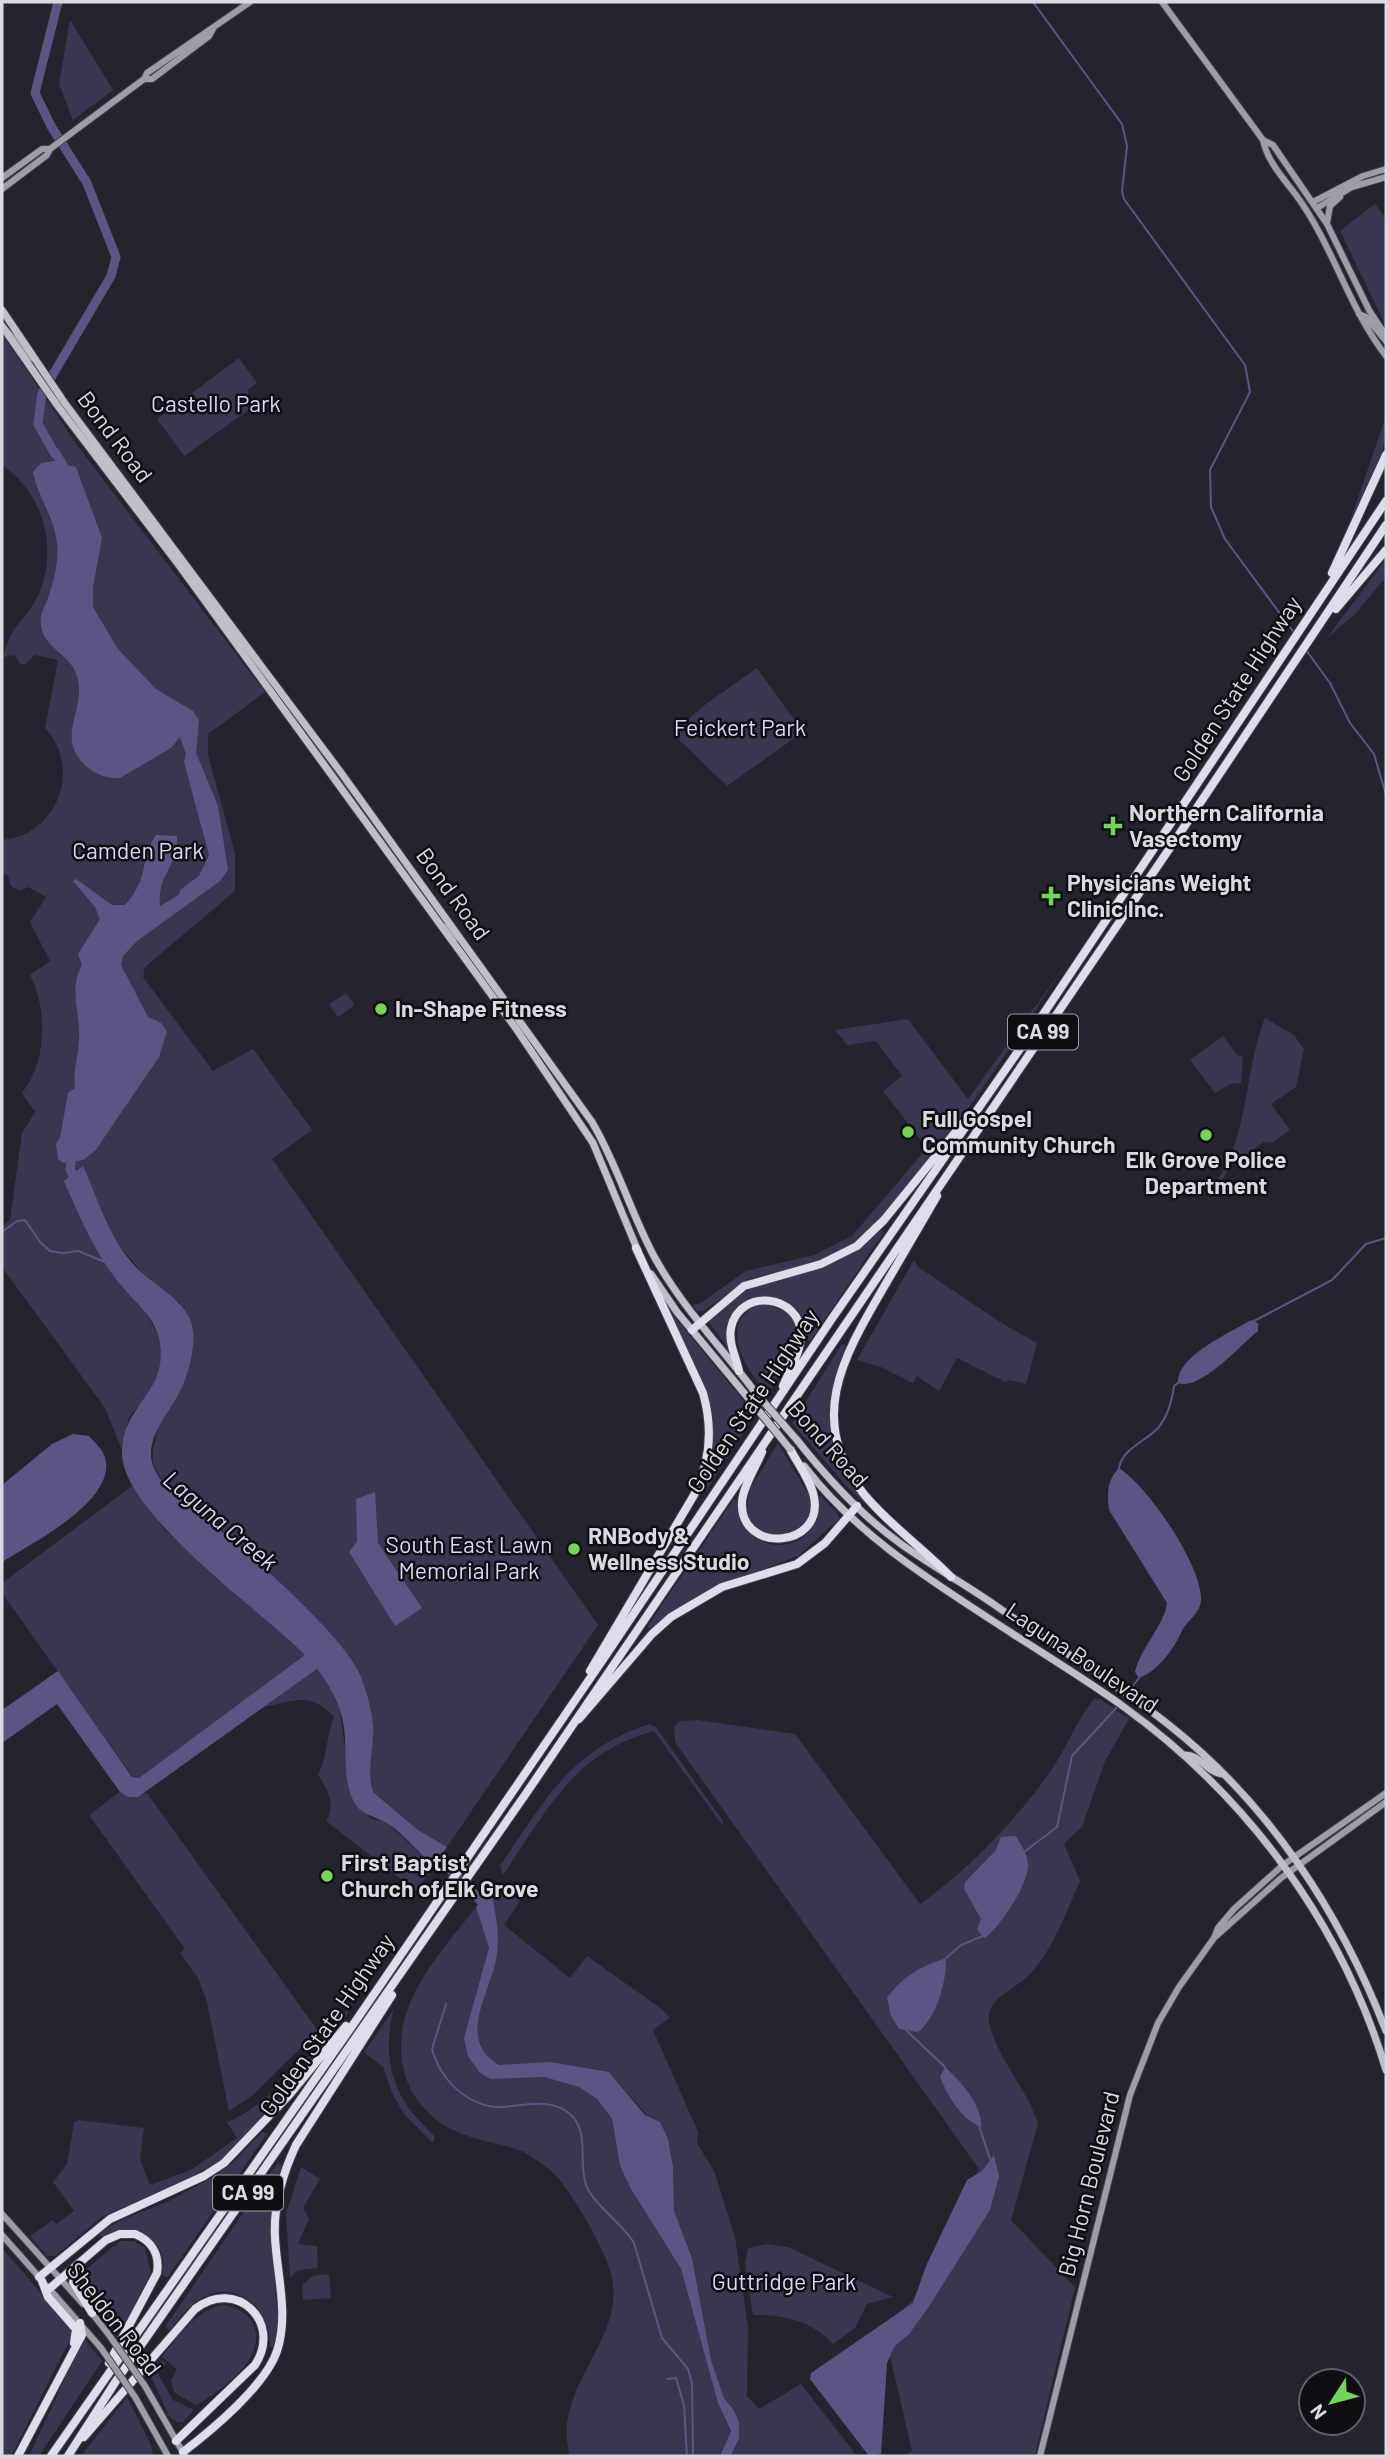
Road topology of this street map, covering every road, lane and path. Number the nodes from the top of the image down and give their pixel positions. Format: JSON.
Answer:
{"nodes":[{"id":1,"x":250,"y":2,"type":"edge"},
{"id":2,"x":1162,"y":2,"type":"edge"},
{"id":3,"x":1264,"y":140,"type":"junction"},
{"id":4,"x":50,"y":149,"type":"junction"},
{"id":5,"x":30,"y":158,"type":"junction"},
{"id":6,"x":1385,"y":174,"type":"edge"},
{"id":7,"x":2,"y":178,"type":"edge"},
{"id":8,"x":16,"y":178,"type":"junction"},
{"id":9,"x":1352,"y":187,"type":"junction"},
{"id":10,"x":2,"y":189,"type":"edge"},
{"id":11,"x":1315,"y":205,"type":"junction"},
{"id":12,"x":1327,"y":224,"type":"junction"},
{"id":13,"x":1345,"y":282,"type":"junction"},
{"id":14,"x":1368,"y":308,"type":"junction"},
{"id":15,"x":2,"y":310,"type":"edge"},
{"id":16,"x":1359,"y":314,"type":"junction"},
{"id":17,"x":3,"y":327,"type":"edge"},
{"id":18,"x":1386,"y":338,"type":"edge"},
{"id":19,"x":1386,"y":356,"type":"edge"},
{"id":20,"x":37,"y":366,"type":"junction"},
{"id":21,"x":60,"y":404,"type":"junction"},
{"id":22,"x":1386,"y":455,"type":"edge"},
{"id":23,"x":1386,"y":501,"type":"edge"},
{"id":24,"x":1386,"y":525,"type":"edge"},
{"id":25,"x":1386,"y":550,"type":"edge"},
{"id":26,"x":1317,"y":604,"type":"junction"},
{"id":27,"x":1312,"y":637,"type":"junction"},
{"id":28,"x":443,"y":926,"type":"junction"},
{"id":29,"x":464,"y":942,"type":"junction"},
{"id":30,"x":983,"y":1102,"type":"junction"},
{"id":31,"x":974,"y":1133,"type":"junction"},
{"id":32,"x":636,"y":1248,"type":"junction"},
{"id":33,"x":699,"y":1322,"type":"junction"},
{"id":34,"x":692,"y":1330,"type":"junction"},
{"id":35,"x":739,"y":1371,"type":"junction"},
{"id":36,"x":776,"y":1403,"type":"junction"},
{"id":37,"x":769,"y":1435,"type":"junction"},
{"id":38,"x":790,"y":1449,"type":"junction"},
{"id":39,"x":857,"y":1506,"type":"junction"},
{"id":40,"x":849,"y":1516,"type":"junction"},
{"id":41,"x":951,"y":1577,"type":"junction"},
{"id":42,"x":576,"y":1698,"type":"junction"},
{"id":43,"x":571,"y":1726,"type":"junction"},
{"id":44,"x":1184,"y":1755,"type":"junction"},
{"id":45,"x":1224,"y":1774,"type":"junction"},
{"id":46,"x":1386,"y":1793,"type":"edge"},
{"id":47,"x":1373,"y":1802,"type":"junction"},
{"id":48,"x":1386,"y":1802,"type":"edge"},
{"id":49,"x":1353,"y":1825,"type":"junction"},
{"id":50,"x":1294,"y":1856,"type":"junction"},
{"id":51,"x":1283,"y":1865,"type":"junction"},
{"id":52,"x":1300,"y":1865,"type":"junction"},
{"id":53,"x":1288,"y":1872,"type":"junction"},
{"id":54,"x":1214,"y":1938,"type":"junction"},
{"id":55,"x":421,"y":1944,"type":"junction"},
{"id":56,"x":357,"y":2019,"type":"junction"},
{"id":57,"x":1386,"y":2031,"type":"edge"},
{"id":58,"x":1386,"y":2070,"type":"edge"},
{"id":59,"x":2,"y":2214,"type":"edge"},
{"id":60,"x":2,"y":2235,"type":"edge"},
{"id":61,"x":84,"y":2259,"type":"junction"},
{"id":62,"x":51,"y":2269,"type":"junction"},
{"id":63,"x":40,"y":2279,"type":"junction"},
{"id":64,"x":61,"y":2279,"type":"junction"},
{"id":65,"x":49,"y":2289,"type":"junction"},
{"id":66,"x":92,"y":2313,"type":"junction"},
{"id":67,"x":80,"y":2323,"type":"junction"},
{"id":68,"x":72,"y":2352,"type":"junction"},
{"id":69,"x":91,"y":2398,"type":"junction"},
{"id":70,"x":176,"y":2441,"type":"junction"},
{"id":71,"x":77,"y":2444,"type":"junction"},
{"id":72,"x":184,"y":2454,"type":"edge"},
{"id":73,"x":18,"y":2456,"type":"edge"},
{"id":74,"x":51,"y":2456,"type":"edge"},
{"id":75,"x":68,"y":2456,"type":"edge"},
{"id":76,"x":168,"y":2456,"type":"edge"},
{"id":77,"x":1040,"y":2456,"type":"edge"}],
"edges":[{"from":1,"to":4,"type":"main road"},
{"from":2,"to":3,"type":"main road"},
{"from":3,"to":11,"type":"main road"},
{"from":3,"to":13,"type":"main road"},
{"from":4,"to":5,"type":"main road"},
{"from":4,"to":8,"type":"main road"},
{"from":5,"to":7,"type":"main road"},
{"from":5,"to":8,"type":"main road"},
{"from":6,"to":9,"type":"main road"},
{"from":6,"to":11,"type":"main road"},
{"from":8,"to":10,"type":"main road"},
{"from":9,"to":11,"type":"main road"},
{"from":9,"to":12,"type":"main road"},
{"from":11,"to":12,"type":"main road"},
{"from":12,"to":14,"type":"main road"},
{"from":13,"to":14,"type":"main road"},
{"from":13,"to":16,"type":"main road"},
{"from":14,"to":18,"type":"main road"},
{"from":15,"to":20,"type":"main road","name":"Bond Road"},
{"from":16,"to":18,"type":"main road"},
{"from":16,"to":19,"type":"main road"},
{"from":17,"to":20,"type":"main road","name":"Bond Road"},
{"from":20,"to":21,"type":"main road","name":"Bond Road"},
{"from":21,"to":28,"type":"main road","name":"Bond Road"},
{"from":21,"to":29,"type":"main road","name":"Bond Road"},
{"from":22,"to":26,"type":"highway"},
{"from":23,"to":26,"type":"highway","name":"Golden State Highway","number":"CA 99"},
{"from":24,"to":27,"type":"highway","name":"Golden State Highway","number":"CA 99"},
{"from":25,"to":27,"type":"highway"},
{"from":26,"to":30,"type":"highway","name":"Golden State Highway","number":"CA 99"},
{"from":27,"to":31,"type":"highway","name":"Golden State Highway","number":"CA 99"},
{"from":28,"to":29,"type":"main road"},
{"from":28,"to":32,"type":"main road","name":"Bond Road"},
{"from":29,"to":33,"type":"main road","name":"Bond Road"},
{"from":30,"to":33,"type":"highway"},
{"from":30,"to":36,"type":"highway","name":"Golden State Highway","number":"CA 99"},
{"from":31,"to":37,"type":"highway","name":"Golden State Highway","number":"CA 99"},
{"from":31,"to":41,"type":"highway"},
{"from":32,"to":34,"type":"main road","name":"Bond Road"},
{"from":32,"to":42,"type":"highway"},
{"from":33,"to":34,"type":"highway"},
{"from":33,"to":35,"type":"main road","name":"Bond Road"},
{"from":34,"to":38,"type":"main road","name":"Laguna Boulevard","bridge":true},
{"from":35,"to":36,"type":"highway"},
{"from":35,"to":39,"type":"main road","name":"Bond Road","bridge":true},
{"from":36,"to":42,"type":"highway","name":"Golden State Highway","number":"CA 99"},
{"from":37,"to":38,"type":"highway"},
{"from":37,"to":43,"type":"highway","name":"Golden State Highway","number":"CA 99"},
{"from":38,"to":40,"type":"main road","name":"Laguna Boulevard"},
{"from":39,"to":40,"type":"highway"},
{"from":39,"to":41,"type":"main road","name":"Laguna Boulevard"},
{"from":40,"to":43,"type":"highway"},
{"from":40,"to":44,"type":"main road","name":"Laguna Boulevard"},
{"from":41,"to":45,"type":"main road","name":"Laguna Boulevard"},
{"from":42,"to":56,"type":"highway","name":"Golden State Highway","number":"CA 99"},
{"from":43,"to":55,"type":"highway","name":"Golden State Highway","number":"CA 99"},
{"from":44,"to":45,"type":"main road"},
{"from":44,"to":51,"type":"main road","name":"Laguna Boulevard"},
{"from":45,"to":50,"type":"main road","name":"Laguna Boulevard"},
{"from":46,"to":47,"type":"main road","name":"Big Horn Boulevard"},
{"from":47,"to":49,"type":"main road"},
{"from":47,"to":50,"type":"main road","name":"Big Horn Boulevard"},
{"from":48,"to":49,"type":"main road","name":"Big Horn Boulevard"},
{"from":49,"to":52,"type":"main road","name":"Big Horn Boulevard"},
{"from":50,"to":51,"type":"main road","name":"Big Horn Boulevard"},
{"from":50,"to":52,"type":"main road","name":"Laguna Boulevard"},
{"from":51,"to":53,"type":"main road","name":"Laguna Boulevard"},
{"from":51,"to":54,"type":"main road","name":"Big Horn Boulevard"},
{"from":52,"to":53,"type":"main road","name":"Big Horn Boulevard"},
{"from":52,"to":57,"type":"main road","name":"Laguna Boulevard"},
{"from":53,"to":54,"type":"main road","name":"Big Horn Boulevard"},
{"from":53,"to":58,"type":"main road","name":"Laguna Boulevard"},
{"from":54,"to":77,"type":"main road","name":"Big Horn Boulevard"},
{"from":55,"to":71,"type":"highway","name":"Golden State Highway","number":"CA 99"},
{"from":55,"to":72,"type":"highway"},
{"from":56,"to":62,"type":"highway"},
{"from":56,"to":69,"type":"highway","name":"Golden State Highway","number":"CA 99"},
{"from":59,"to":62,"type":"main road","name":"Sheldon Road"},
{"from":60,"to":63,"type":"main road","name":"Sheldon Road"},
{"from":61,"to":64,"type":"highway"},
{"from":61,"to":66,"type":"highway"},
{"from":61,"to":69,"type":"highway"},
{"from":62,"to":63,"type":"highway"},
{"from":62,"to":64,"type":"main road","name":"Sheldon Road"},
{"from":63,"to":65,"type":"main road","name":"Sheldon Road"},
{"from":63,"to":68,"type":"highway"},
{"from":64,"to":65,"type":"highway"},
{"from":64,"to":66,"type":"main road","name":"Sheldon Road"},
{"from":65,"to":67,"type":"main road","name":"Sheldon Road"},
{"from":66,"to":70,"type":"main road","name":"Sheldon Road","bridge":true},
{"from":67,"to":68,"type":"highway"},
{"from":67,"to":76,"type":"main road","name":"Sheldon Road","bridge":true},
{"from":68,"to":73,"type":"highway"},
{"from":69,"to":74,"type":"highway","name":"Golden State Highway","number":"CA 99"},
{"from":70,"to":71,"type":"highway"},
{"from":70,"to":72,"type":"main road","name":"Sheldon Road"},
{"from":71,"to":75,"type":"highway","name":"Golden State Highway","number":"CA 99"}]}
